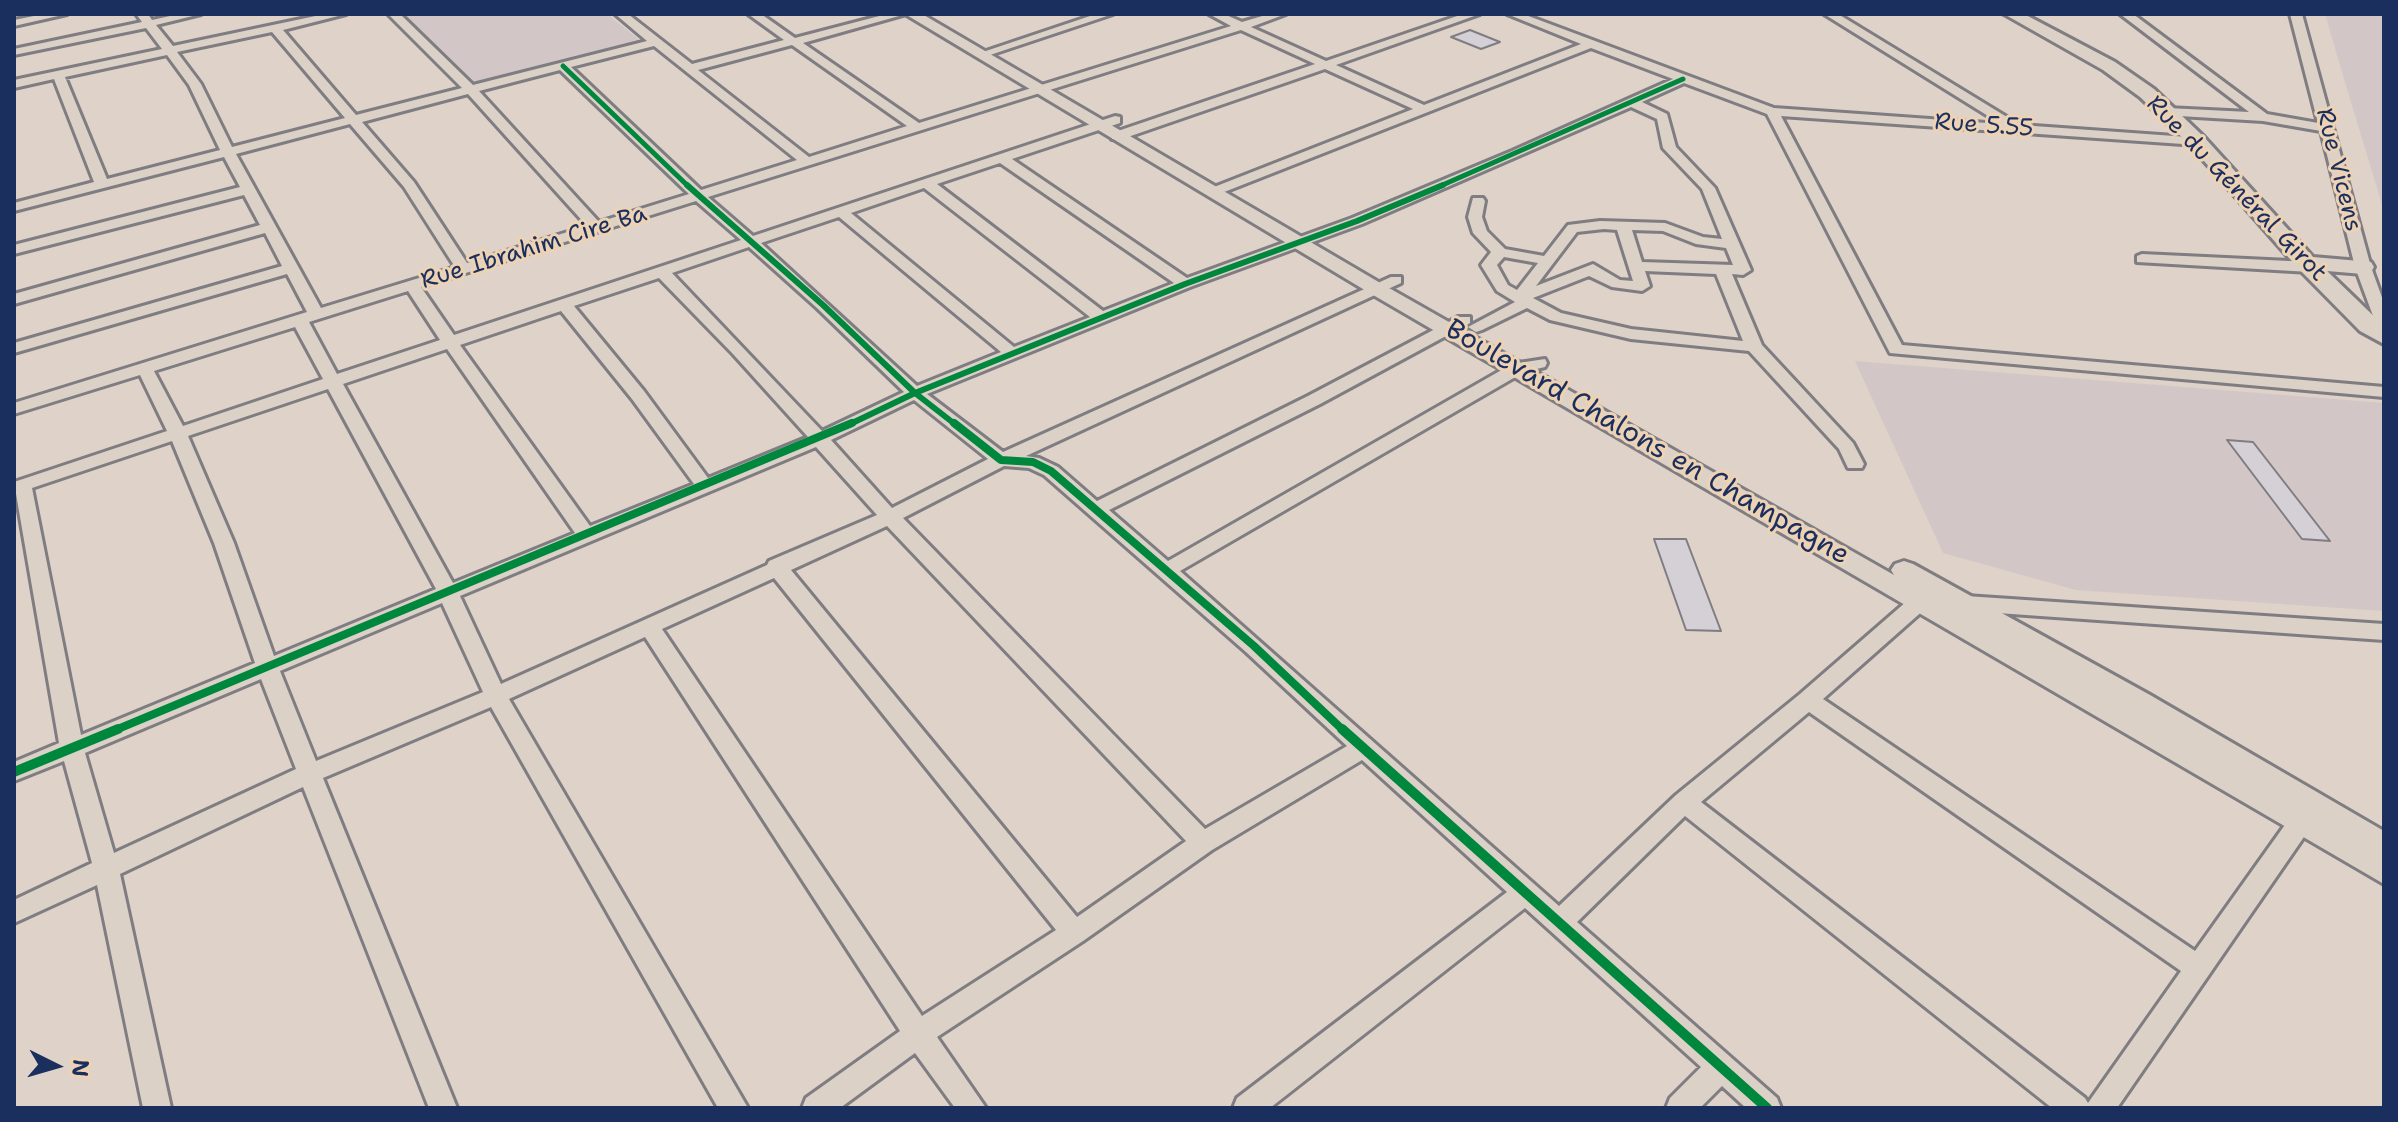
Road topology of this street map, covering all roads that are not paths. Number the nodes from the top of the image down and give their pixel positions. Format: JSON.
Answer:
{"nodes":[{"id":1,"x":61,"y":14,"type":"edge"},
{"id":2,"x":195,"y":14,"type":"edge"},
{"id":3,"x":340,"y":14,"type":"edge"},
{"id":4,"x":394,"y":14,"type":"edge"},
{"id":5,"x":621,"y":14,"type":"edge"},
{"id":6,"x":754,"y":14,"type":"edge"},
{"id":7,"x":900,"y":14,"type":"edge"},
{"id":8,"x":912,"y":14,"type":"edge"},
{"id":9,"x":927,"y":14,"type":"edge"},
{"id":10,"x":1107,"y":14,"type":"edge"},
{"id":11,"x":1215,"y":14,"type":"edge"},
{"id":12,"x":1280,"y":14,"type":"edge"},
{"id":13,"x":1474,"y":14,"type":"edge"},
{"id":14,"x":1516,"y":14,"type":"edge"},
{"id":15,"x":1830,"y":14,"type":"edge"},
{"id":16,"x":2012,"y":14,"type":"edge"},
{"id":17,"x":2126,"y":14,"type":"edge"},
{"id":18,"x":2296,"y":14,"type":"edge"},
{"id":19,"x":38,"y":16,"type":"edge"},
{"id":20,"x":1088,"y":16,"type":"edge"},
{"id":21,"x":146,"y":19,"type":"edge"},
{"id":22,"x":14,"y":23,"type":"edge"},
{"id":23,"x":1242,"y":27,"type":"junction"},
{"id":24,"x":275,"y":28,"type":"junction"},
{"id":25,"x":656,"y":42,"type":"junction"},
{"id":26,"x":797,"y":42,"type":"junction"},
{"id":27,"x":1590,"y":44,"type":"junction"},
{"id":28,"x":50,"y":45,"type":"junction"},
{"id":29,"x":170,"y":51,"type":"junction"},
{"id":30,"x":14,"y":52,"type":"edge"},
{"id":31,"x":987,"y":53,"type":"junction"},
{"id":32,"x":1324,"y":65,"type":"junction"},
{"id":33,"x":563,"y":66,"type":"junction"},
{"id":34,"x":691,"y":68,"type":"junction"},
{"id":35,"x":58,"y":75,"type":"junction"},
{"id":36,"x":1683,"y":79,"type":"junction"},
{"id":37,"x":14,"y":84,"type":"edge"},
{"id":38,"x":1046,"y":88,"type":"junction"},
{"id":39,"x":471,"y":90,"type":"junction"},
{"id":40,"x":1631,"y":102,"type":"junction"},
{"id":41,"x":1424,"y":110,"type":"junction"},
{"id":42,"x":1772,"y":112,"type":"junction"},
{"id":43,"x":2167,"y":112,"type":"junction"},
{"id":44,"x":2263,"y":117,"type":"junction"},
{"id":45,"x":356,"y":119,"type":"junction"},
{"id":46,"x":918,"y":128,"type":"junction"},
{"id":47,"x":1116,"y":128,"type":"junction"},
{"id":48,"x":2325,"y":128,"type":"junction"},
{"id":49,"x":2017,"y":129,"type":"junction"},
{"id":50,"x":2197,"y":141,"type":"junction"},
{"id":51,"x":228,"y":152,"type":"junction"},
{"id":52,"x":1001,"y":157,"type":"junction"},
{"id":53,"x":807,"y":162,"type":"junction"},
{"id":54,"x":925,"y":182,"type":"junction"},
{"id":55,"x":102,"y":184,"type":"junction"},
{"id":56,"x":1223,"y":188,"type":"junction"},
{"id":57,"x":250,"y":189,"type":"junction"},
{"id":58,"x":699,"y":196,"type":"junction"},
{"id":59,"x":1478,"y":201,"type":"dead end"},
{"id":60,"x":14,"y":207,"type":"edge"},
{"id":61,"x":840,"y":211,"type":"junction"},
{"id":62,"x":1623,"y":225,"type":"junction"},
{"id":63,"x":270,"y":227,"type":"junction"},
{"id":64,"x":597,"y":228,"type":"junction"},
{"id":65,"x":1319,"y":236,"type":"junction"},
{"id":66,"x":749,"y":241,"type":"junction"},
{"id":67,"x":1298,"y":242,"type":"junction"},
{"id":68,"x":1733,"y":244,"type":"junction"},
{"id":69,"x":14,"y":250,"type":"edge"},
{"id":70,"x":1501,"y":253,"type":"junction"},
{"id":71,"x":2142,"y":259,"type":"dead end"},
{"id":72,"x":1547,"y":261,"type":"junction"},
{"id":73,"x":2308,"y":265,"type":"junction"},
{"id":74,"x":1636,"y":266,"type":"junction"},
{"id":75,"x":2363,"y":267,"type":"junction"},
{"id":76,"x":291,"y":268,"type":"junction"},
{"id":77,"x":464,"y":269,"type":"junction"},
{"id":78,"x":1722,"y":269,"type":"junction"},
{"id":79,"x":661,"y":271,"type":"junction"},
{"id":80,"x":1396,"y":280,"type":"junction"},
{"id":81,"x":1185,"y":284,"type":"junction"},
{"id":82,"x":412,"y":286,"type":"junction"},
{"id":83,"x":1375,"y":288,"type":"junction"},
{"id":84,"x":14,"y":299,"type":"edge"},
{"id":85,"x":1523,"y":300,"type":"junction"},
{"id":86,"x":564,"y":304,"type":"junction"},
{"id":87,"x":308,"y":318,"type":"junction"},
{"id":88,"x":1102,"y":318,"type":"junction"},
{"id":89,"x":1463,"y":325,"type":"junction"},
{"id":90,"x":2379,"y":329,"type":"edge"},
{"id":91,"x":451,"y":343,"type":"junction"},
{"id":92,"x":1754,"y":347,"type":"junction"},
{"id":93,"x":14,"y":348,"type":"edge"},
{"id":94,"x":2384,"y":350,"type":"edge"},
{"id":95,"x":1014,"y":355,"type":"junction"},
{"id":96,"x":1529,"y":366,"type":"junction"},
{"id":97,"x":145,"y":369,"type":"junction"},
{"id":98,"x":332,"y":382,"type":"junction"},
{"id":99,"x":2384,"y":392,"type":"edge"},
{"id":100,"x":915,"y":393,"type":"junction"},
{"id":101,"x":14,"y":409,"type":"edge"},
{"id":102,"x":177,"y":432,"type":"junction"},
{"id":103,"x":817,"y":440,"type":"junction"},
{"id":104,"x":1001,"y":460,"type":"junction"},
{"id":105,"x":1855,"y":464,"type":"dead end"},
{"id":106,"x":704,"y":485,"type":"junction"},
{"id":107,"x":18,"y":487,"type":"edge"},
{"id":108,"x":1096,"y":509,"type":"junction"},
{"id":109,"x":890,"y":517,"type":"junction"},
{"id":110,"x":586,"y":534,"type":"junction"},
{"id":111,"x":776,"y":566,"type":"junction"},
{"id":112,"x":1165,"y":571,"type":"junction"},
{"id":113,"x":448,"y":593,"type":"junction"},
{"id":114,"x":1921,"y":600,"type":"junction"},
{"id":115,"x":1966,"y":604,"type":"junction"},
{"id":116,"x":648,"y":625,"type":"junction"},
{"id":117,"x":2384,"y":632,"type":"edge"},
{"id":118,"x":267,"y":667,"type":"junction"},
{"id":119,"x":496,"y":696,"type":"junction"},
{"id":120,"x":1808,"y":700,"type":"junction"},
{"id":121,"x":1363,"y":748,"type":"junction"},
{"id":122,"x":72,"y":749,"type":"junction"},
{"id":123,"x":14,"y":772,"type":"edge"},
{"id":124,"x":310,"y":773,"type":"junction"},
{"id":125,"x":1684,"y":802,"type":"junction"},
{"id":126,"x":2316,"y":820,"type":"junction"},
{"id":127,"x":1203,"y":843,"type":"junction"},
{"id":128,"x":2384,"y":847,"type":"edge"},
{"id":129,"x":2384,"y":870,"type":"edge"},
{"id":130,"x":107,"y":871,"type":"junction"},
{"id":131,"x":1525,"y":893,"type":"junction"},
{"id":132,"x":14,"y":912,"type":"edge"},
{"id":133,"x":1560,"y":922,"type":"junction"},
{"id":134,"x":1074,"y":933,"type":"junction"},
{"id":135,"x":2200,"y":969,"type":"junction"},
{"id":136,"x":918,"y":1034,"type":"junction"},
{"id":137,"x":1721,"y":1067,"type":"junction"},
{"id":138,"x":157,"y":1108,"type":"edge"},
{"id":139,"x":443,"y":1108,"type":"edge"},
{"id":140,"x":734,"y":1108,"type":"edge"},
{"id":141,"x":816,"y":1108,"type":"edge"},
{"id":142,"x":972,"y":1108,"type":"edge"},
{"id":143,"x":1247,"y":1108,"type":"edge"},
{"id":144,"x":1680,"y":1108,"type":"edge"},
{"id":145,"x":1767,"y":1108,"type":"edge"},
{"id":146,"x":2075,"y":1108,"type":"edge"},
{"id":147,"x":2100,"y":1108,"type":"edge"}],
"edges":[{"from":1,"to":19,"type":"street"},
{"from":2,"to":21,"type":"street"},
{"from":3,"to":24,"type":"street"},
{"from":4,"to":39,"type":"street"},
{"from":5,"to":25,"type":"street"},
{"from":6,"to":26,"type":"street"},
{"from":7,"to":26,"type":"street"},
{"from":8,"to":31,"type":"main road","name":"Boulevard Chalons en Champagne"},
{"from":9,"to":31,"type":"main road","name":"Boulevard Chalons en Champagne"},
{"from":10,"to":20,"type":"street"},
{"from":11,"to":23,"type":"street"},
{"from":12,"to":23,"type":"street","name":"Rue Ibrahim Cire Ba"},
{"from":13,"to":32,"type":"street"},
{"from":14,"to":27,"type":"street","name":"Rue 5.55"},
{"from":15,"to":49,"type":"street"},
{"from":16,"to":43,"type":"highway","name":"Rue du Général Girot"},
{"from":17,"to":44,"type":"street"},
{"from":18,"to":48,"type":"street","name":"Rue Vicens"},
{"from":19,"to":22,"type":"street"},
{"from":19,"to":28,"type":"street"},
{"from":20,"to":31,"type":"street"},
{"from":21,"to":28,"type":"street"},
{"from":21,"to":29,"type":"street"},
{"from":23,"to":32,"type":"street"},
{"from":23,"to":38,"type":"street","name":"Rue Ibrahim Cire Ba"},
{"from":24,"to":29,"type":"street"},
{"from":24,"to":45,"type":"street"},
{"from":25,"to":33,"type":"street"},
{"from":25,"to":34,"type":"street"},
{"from":26,"to":34,"type":"street"},
{"from":26,"to":46,"type":"street"},
{"from":27,"to":36,"type":"street","name":"Rue 5.55"},
{"from":27,"to":41,"type":"street"},
{"from":28,"to":30,"type":"street"},
{"from":29,"to":35,"type":"street"},
{"from":29,"to":51,"type":"street"},
{"from":31,"to":38,"type":"main road","name":"Boulevard Chalons en Champagne"},
{"from":32,"to":41,"type":"street"},
{"from":32,"to":47,"type":"street"},
{"from":33,"to":39,"type":"street"},
{"from":33,"to":58,"type":"street"},
{"from":34,"to":53,"type":"street"},
{"from":35,"to":37,"type":"street"},
{"from":35,"to":55,"type":"street"},
{"from":36,"to":40,"type":"street"},
{"from":36,"to":42,"type":"street","name":"Rue 5.55"},
{"from":38,"to":46,"type":"street","name":"Rue Ibrahim Cire Ba"},
{"from":38,"to":47,"type":"main road","name":"Boulevard Chalons en Champagne"},
{"from":39,"to":45,"type":"street"},
{"from":39,"to":64,"type":"street"},
{"from":40,"to":65,"type":"street"},
{"from":40,"to":68,"type":"street"},
{"from":41,"to":56,"type":"street"},
{"from":42,"to":49,"type":"street","name":"Rue 5.55"},
{"from":42,"to":99,"type":"street"},
{"from":43,"to":44,"type":"street"},
{"from":43,"to":50,"type":"highway","name":"Rue du Général Girot"},
{"from":44,"to":48,"type":"street"},
{"from":45,"to":51,"type":"street"},
{"from":45,"to":77,"type":"street"},
{"from":46,"to":53,"type":"street","name":"Rue Ibrahim Cire Ba"},
{"from":47,"to":52,"type":"street"},
{"from":47,"to":56,"type":"main road","name":"Boulevard Chalons en Champagne"},
{"from":48,"to":75,"type":"street","name":"Rue Vicens"},
{"from":49,"to":50,"type":"street","name":"Rue 5.55"},
{"from":50,"to":73,"type":"highway","name":"Rue du Général Girot"},
{"from":51,"to":55,"type":"street"},
{"from":51,"to":57,"type":"street"},
{"from":52,"to":54,"type":"street"},
{"from":52,"to":81,"type":"street"},
{"from":53,"to":58,"type":"street","name":"Rue Ibrahim Cire Ba"},
{"from":54,"to":61,"type":"street"},
{"from":54,"to":88,"type":"street"},
{"from":55,"to":60,"type":"street"},
{"from":56,"to":65,"type":"main road","name":"Boulevard Chalons en Champagne"},
{"from":56,"to":67,"type":"main road","name":"Boulevard Chalons en Champagne"},
{"from":57,"to":63,"type":"street"},
{"from":57,"to":69,"type":"street"},
{"from":58,"to":64,"type":"street","name":"Rue Ibrahim Cire Ba"},
{"from":58,"to":66,"type":"street"},
{"from":59,"to":70,"type":"street"},
{"from":61,"to":66,"type":"street"},
{"from":61,"to":95,"type":"street"},
{"from":62,"to":68,"type":"street"},
{"from":62,"to":72,"type":"street"},
{"from":62,"to":74,"type":"street"},
{"from":63,"to":76,"type":"street"},
{"from":63,"to":84,"type":"street"},
{"from":64,"to":77,"type":"street","name":"Rue Ibrahim Cire Ba"},
{"from":65,"to":67,"type":"street"},
{"from":65,"to":80,"type":"main road","name":"Boulevard Chalons en Champagne"},
{"from":66,"to":79,"type":"street"},
{"from":66,"to":100,"type":"street"},
{"from":67,"to":81,"type":"street"},
{"from":67,"to":83,"type":"main road","name":"Boulevard Chalons en Champagne"},
{"from":68,"to":78,"type":"street"},
{"from":70,"to":72,"type":"street"},
{"from":70,"to":85,"type":"street"},
{"from":71,"to":73,"type":"street"},
{"from":72,"to":85,"type":"street"},
{"from":73,"to":75,"type":"highway"},
{"from":73,"to":90,"type":"highway","name":"Rue du Général Girot"},
{"from":74,"to":78,"type":"street"},
{"from":74,"to":85,"type":"street"},
{"from":75,"to":90,"type":"street","name":"Rue Vicens"},
{"from":76,"to":87,"type":"street"},
{"from":76,"to":93,"type":"street"},
{"from":77,"to":82,"type":"street","name":"Rue Ibrahim Cire Ba"},
{"from":78,"to":92,"type":"street"},
{"from":79,"to":86,"type":"street"},
{"from":79,"to":103,"type":"street"},
{"from":80,"to":83,"type":"street"},
{"from":80,"to":89,"type":"main road","name":"Boulevard Chalons en Champagne"},
{"from":81,"to":88,"type":"street"},
{"from":82,"to":87,"type":"street","name":"Rue Ibrahim Cire Ba"},
{"from":82,"to":91,"type":"street"},
{"from":83,"to":89,"type":"main road","name":"Boulevard Chalons en Champagne"},
{"from":83,"to":104,"type":"street"},
{"from":85,"to":89,"type":"street"},
{"from":85,"to":92,"type":"street"},
{"from":86,"to":91,"type":"street"},
{"from":86,"to":106,"type":"street"},
{"from":87,"to":97,"type":"street","name":"Rue Ibrahim Cire Ba"},
{"from":87,"to":98,"type":"street"},
{"from":88,"to":95,"type":"street"},
{"from":89,"to":96,"type":"main road","name":"Boulevard Chalons en Champagne"},
{"from":89,"to":96,"type":"main road","name":"Boulevard Chalons en Champagne"},
{"from":89,"to":108,"type":"street"},
{"from":90,"to":94,"type":"highway","name":"Rue du Général Girot"},
{"from":91,"to":98,"type":"street"},
{"from":91,"to":110,"type":"street"},
{"from":92,"to":105,"type":"street"},
{"from":95,"to":100,"type":"street"},
{"from":96,"to":112,"type":"street"},
{"from":96,"to":114,"type":"main road","name":"Boulevard Chalons en Champagne"},
{"from":96,"to":115,"type":"main road","name":"Boulevard Chalons en Champagne"},
{"from":97,"to":101,"type":"street","name":"Rue Ibrahim Cire Ba"},
{"from":97,"to":102,"type":"street"},
{"from":98,"to":102,"type":"street"},
{"from":98,"to":113,"type":"street"},
{"from":100,"to":103,"type":"street"},
{"from":100,"to":104,"type":"street"},
{"from":102,"to":107,"type":"street"},
{"from":102,"to":118,"type":"street"},
{"from":103,"to":106,"type":"street"},
{"from":103,"to":109,"type":"street"},
{"from":104,"to":108,"type":"street"},
{"from":104,"to":109,"type":"street"},
{"from":106,"to":110,"type":"street"},
{"from":107,"to":122,"type":"street"},
{"from":108,"to":112,"type":"street"},
{"from":109,"to":111,"type":"street"},
{"from":109,"to":127,"type":"street"},
{"from":110,"to":113,"type":"street"},
{"from":111,"to":116,"type":"street"},
{"from":111,"to":134,"type":"street"},
{"from":112,"to":121,"type":"street"},
{"from":113,"to":118,"type":"street"},
{"from":113,"to":119,"type":"street"},
{"from":114,"to":115,"type":"street"},
{"from":114,"to":120,"type":"street"},
{"from":114,"to":126,"type":"main road","name":"Boulevard Chalons en Champagne"},
{"from":115,"to":117,"type":"street"},
{"from":115,"to":126,"type":"main road","name":"Boulevard Chalons en Champagne"},
{"from":116,"to":119,"type":"street"},
{"from":116,"to":136,"type":"street"},
{"from":118,"to":122,"type":"street"},
{"from":118,"to":124,"type":"street"},
{"from":119,"to":124,"type":"street"},
{"from":119,"to":140,"type":"street"},
{"from":120,"to":125,"type":"street"},
{"from":120,"to":135,"type":"street"},
{"from":121,"to":127,"type":"street"},
{"from":121,"to":131,"type":"street"},
{"from":122,"to":123,"type":"street"},
{"from":122,"to":130,"type":"street"},
{"from":124,"to":130,"type":"street"},
{"from":124,"to":139,"type":"street"},
{"from":125,"to":133,"type":"street"},
{"from":125,"to":146,"type":"street"},
{"from":126,"to":128,"type":"main road","name":"Boulevard Chalons en Champagne"},
{"from":126,"to":129,"type":"main road","name":"Boulevard Chalons en Champagne"},
{"from":126,"to":135,"type":"street"},
{"from":127,"to":134,"type":"street"},
{"from":130,"to":132,"type":"street"},
{"from":130,"to":138,"type":"street"},
{"from":131,"to":133,"type":"street"},
{"from":131,"to":143,"type":"street"},
{"from":133,"to":137,"type":"street"},
{"from":134,"to":136,"type":"street"},
{"from":135,"to":147,"type":"street"},
{"from":136,"to":141,"type":"street"},
{"from":136,"to":142,"type":"street"},
{"from":137,"to":144,"type":"street"},
{"from":137,"to":145,"type":"street"}]}
